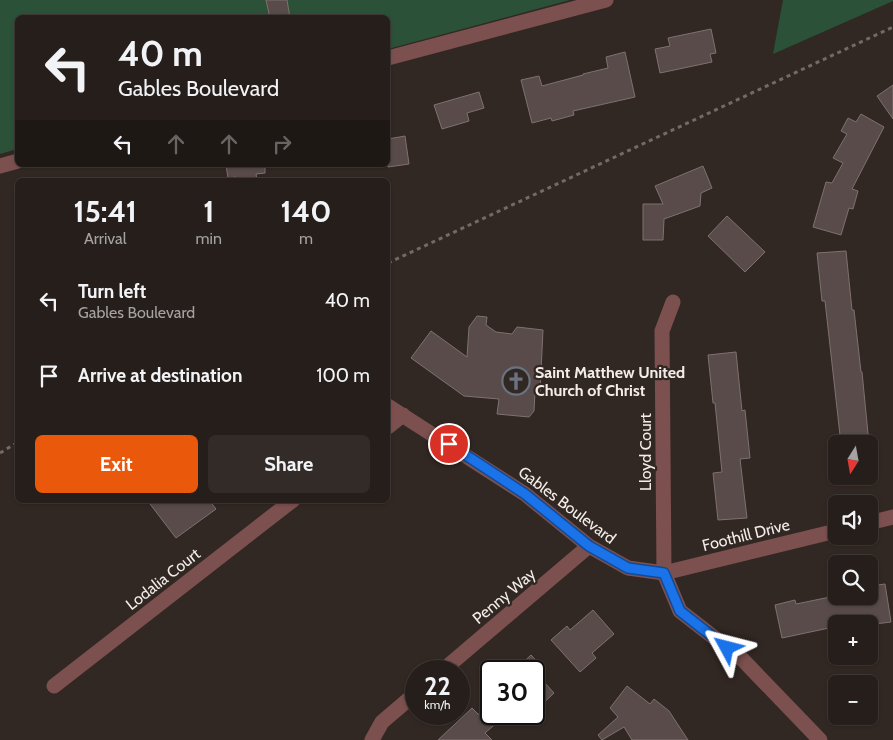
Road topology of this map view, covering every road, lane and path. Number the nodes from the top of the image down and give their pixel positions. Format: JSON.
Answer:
{"nodes":[{"id":1,"x":606,"y":0,"type":"edge"},
{"id":2,"x":893,"y":27,"type":"edge"},
{"id":3,"x":390,"y":57,"type":"edge"},
{"id":4,"x":15,"y":162,"type":"edge"},
{"id":5,"x":0,"y":166,"type":"edge"},
{"id":6,"x":390,"y":262,"type":"edge"},
{"id":7,"x":673,"y":302,"type":"dead end"},
{"id":8,"x":390,"y":407,"type":"edge"},
{"id":9,"x":403,"y":415,"type":"junction"},
{"id":10,"x":390,"y":425,"type":"edge"},
{"id":11,"x":15,"y":444,"type":"edge"},
{"id":12,"x":0,"y":453,"type":"edge"},
{"id":13,"x":289,"y":503,"type":"edge"},
{"id":14,"x":893,"y":517,"type":"edge"},
{"id":15,"x":878,"y":521,"type":"edge"},
{"id":16,"x":828,"y":533,"type":"edge"},
{"id":17,"x":589,"y":546,"type":"junction"},
{"id":18,"x":664,"y":573,"type":"junction"},
{"id":19,"x":455,"y":660,"type":"edge"},
{"id":20,"x":54,"y":686,"type":"dead end"},
{"id":21,"x":405,"y":702,"type":"edge"},
{"id":22,"x":372,"y":740,"type":"edge"},
{"id":23,"x":820,"y":740,"type":"edge"}],
"edges":[{"from":1,"to":3,"type":"street"},
{"from":2,"to":6,"type":"path"},
{"from":4,"to":5,"type":"street"},
{"from":7,"to":18,"type":"street","name":"Lloyd Court"},
{"from":8,"to":9,"type":"street","name":"Gables Boulevard"},
{"from":9,"to":10,"type":"street"},
{"from":9,"to":17,"type":"street","name":"Gables Boulevard"},
{"from":11,"to":12,"type":"path"},
{"from":13,"to":20,"type":"street","name":"Lodalia Court"},
{"from":14,"to":15,"type":"street"},
{"from":16,"to":18,"type":"street","name":"Foothill Drive"},
{"from":17,"to":18,"type":"street","name":"Gables Boulevard"},
{"from":17,"to":19,"type":"street","name":"Penny Way"},
{"from":18,"to":23,"type":"street"},
{"from":21,"to":22,"type":"street"}]}
